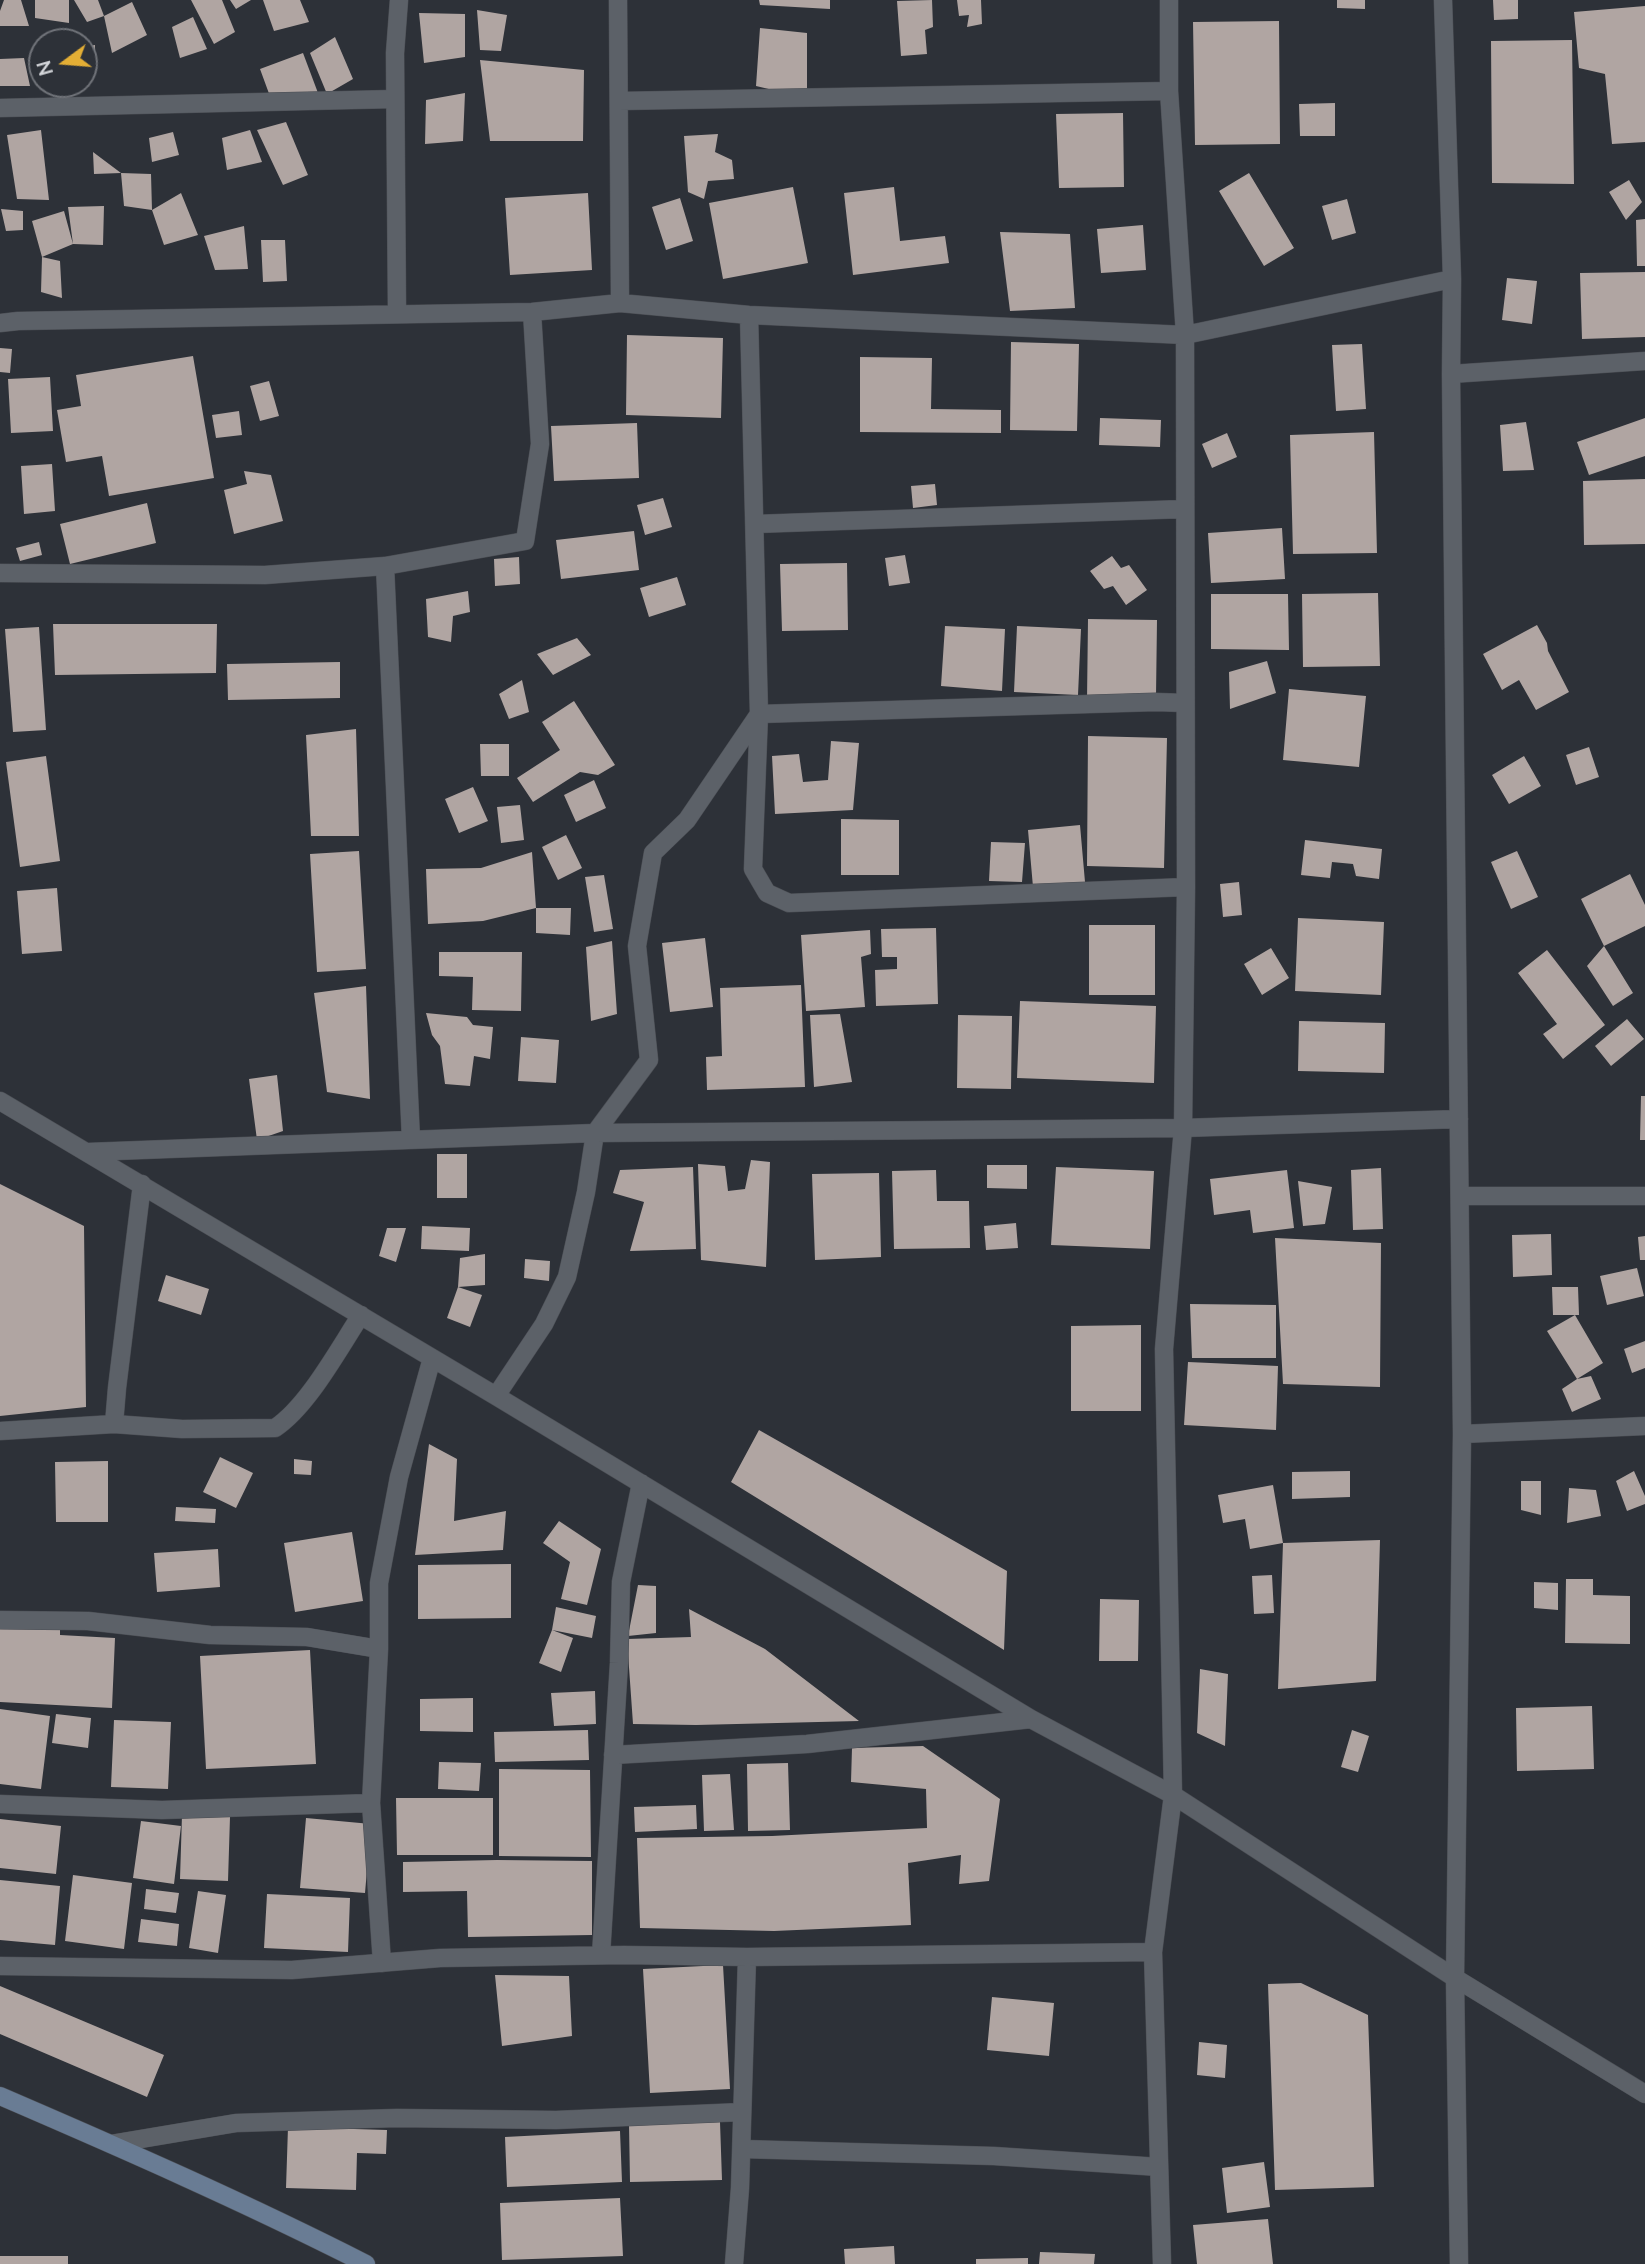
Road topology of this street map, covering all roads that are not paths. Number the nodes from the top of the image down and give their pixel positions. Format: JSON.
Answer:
{"nodes":[{"id":1,"x":398,"y":0,"type":"edge"},
{"id":2,"x":618,"y":0,"type":"edge"},
{"id":3,"x":1169,"y":0,"type":"edge"},
{"id":4,"x":1443,"y":0,"type":"edge"},
{"id":5,"x":1169,"y":91,"type":"junction"},
{"id":6,"x":395,"y":99,"type":"junction"},
{"id":7,"x":619,"y":101,"type":"junction"},
{"id":8,"x":0,"y":108,"type":"edge"},
{"id":9,"x":1452,"y":279,"type":"junction"},
{"id":10,"x":620,"y":303,"type":"junction"},
{"id":11,"x":532,"y":312,"type":"junction"},
{"id":12,"x":397,"y":313,"type":"junction"},
{"id":13,"x":749,"y":315,"type":"junction"},
{"id":14,"x":0,"y":323,"type":"edge"},
{"id":15,"x":1185,"y":335,"type":"junction"},
{"id":16,"x":1645,"y":361,"type":"edge"},
{"id":17,"x":1451,"y":374,"type":"junction"},
{"id":18,"x":1184,"y":509,"type":"junction"},
{"id":19,"x":755,"y":524,"type":"junction"},
{"id":20,"x":385,"y":566,"type":"junction"},
{"id":21,"x":0,"y":573,"type":"edge"},
{"id":22,"x":1185,"y":703,"type":"junction"},
{"id":23,"x":759,"y":714,"type":"junction"},
{"id":24,"x":1186,"y":887,"type":"junction"},
{"id":25,"x":0,"y":1101,"type":"edge"},
{"id":26,"x":1459,"y":1119,"type":"junction"},
{"id":27,"x":1183,"y":1128,"type":"junction"},
{"id":28,"x":595,"y":1133,"type":"junction"},
{"id":29,"x":411,"y":1140,"type":"junction"},
{"id":30,"x":88,"y":1152,"type":"junction"},
{"id":31,"x":142,"y":1184,"type":"junction"},
{"id":32,"x":1460,"y":1196,"type":"junction"},
{"id":33,"x":1645,"y":1196,"type":"edge"},
{"id":34,"x":361,"y":1315,"type":"junction"},
{"id":35,"x":432,"y":1358,"type":"junction"},
{"id":36,"x":496,"y":1396,"type":"junction"},
{"id":37,"x":114,"y":1424,"type":"junction"},
{"id":38,"x":1645,"y":1426,"type":"edge"},
{"id":39,"x":0,"y":1431,"type":"edge"},
{"id":40,"x":1462,"y":1434,"type":"junction"},
{"id":41,"x":641,"y":1483,"type":"junction"},
{"id":42,"x":0,"y":1620,"type":"edge"},
{"id":43,"x":379,"y":1649,"type":"junction"},
{"id":44,"x":1031,"y":1718,"type":"junction"},
{"id":45,"x":613,"y":1755,"type":"junction"},
{"id":46,"x":1173,"y":1795,"type":"junction"},
{"id":47,"x":0,"y":1804,"type":"edge"},
{"id":48,"x":371,"y":1804,"type":"junction"},
{"id":49,"x":1153,"y":1952,"type":"junction"},
{"id":50,"x":601,"y":1955,"type":"junction"},
{"id":51,"x":747,"y":1957,"type":"junction"},
{"id":52,"x":382,"y":1963,"type":"junction"},
{"id":53,"x":0,"y":1966,"type":"edge"},
{"id":54,"x":1455,"y":1978,"type":"junction"},
{"id":55,"x":1645,"y":2094,"type":"edge"},
{"id":56,"x":0,"y":2096,"type":"edge"},
{"id":57,"x":742,"y":2112,"type":"junction"},
{"id":58,"x":111,"y":2144,"type":"junction"},
{"id":59,"x":742,"y":2149,"type":"junction"},
{"id":60,"x":1159,"y":2167,"type":"junction"},
{"id":61,"x":366,"y":2264,"type":"edge"},
{"id":62,"x":734,"y":2264,"type":"edge"},
{"id":63,"x":1161,"y":2264,"type":"edge"},
{"id":64,"x":1459,"y":2264,"type":"edge"}],
"edges":[{"from":1,"to":6,"type":"street"},
{"from":2,"to":7,"type":"street"},
{"from":3,"to":5,"type":"street"},
{"from":4,"to":9,"type":"street"},
{"from":5,"to":7,"type":"street"},
{"from":5,"to":15,"type":"street"},
{"from":6,"to":8,"type":"street"},
{"from":6,"to":12,"type":"street"},
{"from":7,"to":10,"type":"street"},
{"from":9,"to":15,"type":"street"},
{"from":9,"to":17,"type":"street"},
{"from":10,"to":11,"type":"street"},
{"from":10,"to":13,"type":"street"},
{"from":11,"to":12,"type":"street"},
{"from":11,"to":20,"type":"street"},
{"from":12,"to":14,"type":"street"},
{"from":13,"to":15,"type":"street"},
{"from":13,"to":19,"type":"street"},
{"from":15,"to":18,"type":"street"},
{"from":16,"to":17,"type":"street"},
{"from":17,"to":26,"type":"street"},
{"from":18,"to":19,"type":"street"},
{"from":18,"to":22,"type":"street"},
{"from":19,"to":23,"type":"street"},
{"from":20,"to":21,"type":"street"},
{"from":20,"to":29,"type":"street"},
{"from":22,"to":23,"type":"street"},
{"from":22,"to":24,"type":"street"},
{"from":23,"to":24,"type":"street"},
{"from":23,"to":28,"type":"street"},
{"from":24,"to":27,"type":"street"},
{"from":25,"to":30,"type":"street"},
{"from":26,"to":27,"type":"street"},
{"from":26,"to":32,"type":"street"},
{"from":27,"to":28,"type":"street"},
{"from":27,"to":46,"type":"street"},
{"from":28,"to":29,"type":"street"},
{"from":28,"to":36,"type":"street"},
{"from":29,"to":30,"type":"street"},
{"from":30,"to":31,"type":"street"},
{"from":31,"to":34,"type":"street"},
{"from":31,"to":37,"type":"street"},
{"from":32,"to":33,"type":"street"},
{"from":32,"to":40,"type":"street"},
{"from":34,"to":35,"type":"street"},
{"from":34,"to":37,"type":"street"},
{"from":35,"to":36,"type":"street"},
{"from":35,"to":43,"type":"street"},
{"from":36,"to":41,"type":"street"},
{"from":37,"to":39,"type":"street"},
{"from":38,"to":40,"type":"street"},
{"from":40,"to":54,"type":"street"},
{"from":41,"to":44,"type":"street"},
{"from":41,"to":45,"type":"street"},
{"from":42,"to":43,"type":"street"},
{"from":43,"to":48,"type":"street"},
{"from":44,"to":45,"type":"street"},
{"from":44,"to":46,"type":"street"},
{"from":45,"to":50,"type":"street"},
{"from":46,"to":49,"type":"street"},
{"from":46,"to":54,"type":"street"},
{"from":47,"to":48,"type":"street"},
{"from":48,"to":52,"type":"street"},
{"from":49,"to":51,"type":"street"},
{"from":49,"to":60,"type":"street"},
{"from":50,"to":51,"type":"street"},
{"from":50,"to":52,"type":"street"},
{"from":51,"to":57,"type":"street"},
{"from":52,"to":53,"type":"street"},
{"from":54,"to":55,"type":"street"},
{"from":54,"to":64,"type":"street"},
{"from":56,"to":58,"type":"street"},
{"from":57,"to":58,"type":"street"},
{"from":57,"to":59,"type":"street"},
{"from":58,"to":61,"type":"street"},
{"from":59,"to":60,"type":"street"},
{"from":59,"to":62,"type":"street"},
{"from":60,"to":63,"type":"street"}]}
